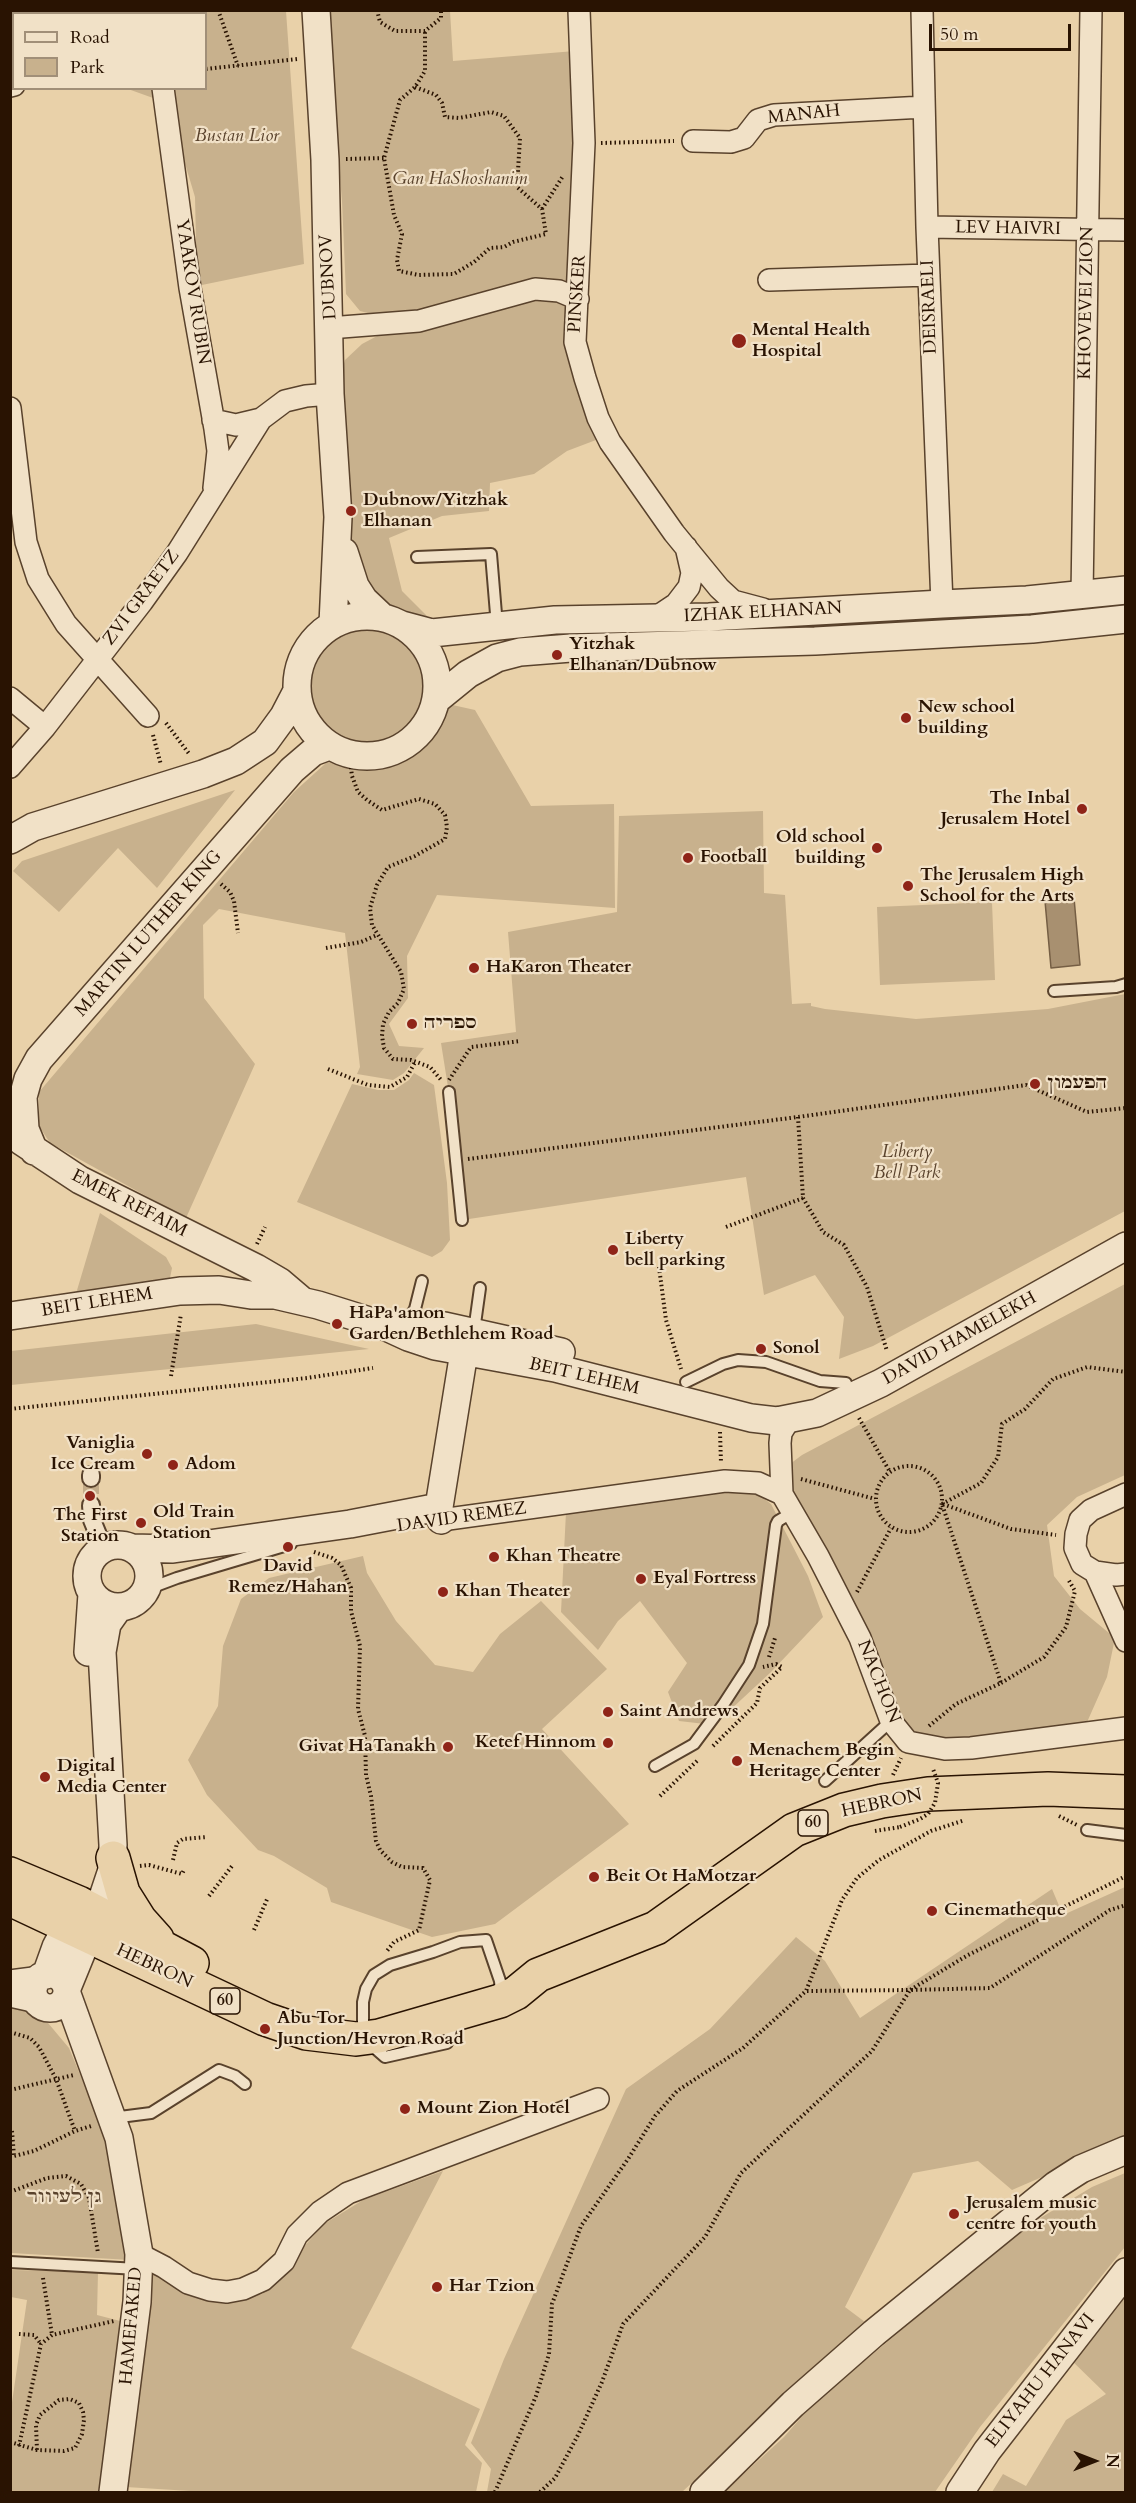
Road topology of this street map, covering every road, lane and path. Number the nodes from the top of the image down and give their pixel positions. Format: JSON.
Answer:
{"nodes":[{"id":1,"x":218,"y":10,"type":"edge"},
{"id":2,"x":316,"y":10,"type":"edge"},
{"id":3,"x":377,"y":10,"type":"edge"},
{"id":4,"x":441,"y":10,"type":"edge"},
{"id":5,"x":579,"y":10,"type":"edge"},
{"id":6,"x":922,"y":10,"type":"edge"},
{"id":7,"x":1091,"y":10,"type":"edge"},
{"id":8,"x":425,"y":31,"type":"junction"},
{"id":9,"x":319,"y":58,"type":"junction"},
{"id":10,"x":238,"y":66,"type":"junction"},
{"id":11,"x":207,"y":69,"type":"edge"},
{"id":12,"x":415,"y":87,"type":"junction"},
{"id":13,"x":163,"y":90,"type":"edge"},
{"id":14,"x":924,"y":107,"type":"junction"},
{"id":15,"x":693,"y":141,"type":"joint"},
{"id":16,"x":584,"y":143,"type":"junction"},
{"id":17,"x":384,"y":158,"type":"junction"},
{"id":18,"x":325,"y":160,"type":"junction"},
{"id":19,"x":927,"y":227,"type":"junction"},
{"id":20,"x":1088,"y":230,"type":"junction"},
{"id":21,"x":1125,"y":230,"type":"edge"},
{"id":22,"x":929,"y":275,"type":"junction"},
{"id":23,"x":770,"y":280,"type":"dead end"},
{"id":24,"x":578,"y":299,"type":"junction"},
{"id":25,"x":328,"y":328,"type":"junction"},
{"id":26,"x":330,"y":394,"type":"junction"},
{"id":27,"x":10,"y":408,"type":"edge"},
{"id":28,"x":261,"y":419,"type":"junction"},
{"id":29,"x":213,"y":420,"type":"junction"},
{"id":30,"x":12,"y":453,"type":"edge"},
{"id":31,"x":212,"y":495,"type":"junction"},
{"id":32,"x":338,"y":517,"type":"junction"},
{"id":33,"x":686,"y":546,"type":"junction"},
{"id":34,"x":417,"y":557,"type":"dead end"},
{"id":35,"x":1125,"y":590,"type":"edge"},
{"id":36,"x":1082,"y":595,"type":"junction"},
{"id":37,"x":942,"y":604,"type":"junction"},
{"id":38,"x":775,"y":612,"type":"junction"},
{"id":39,"x":655,"y":618,"type":"junction"},
{"id":40,"x":1125,"y":619,"type":"edge"},
{"id":41,"x":392,"y":621,"type":"junction"},
{"id":42,"x":333,"y":624,"type":"junction"},
{"id":43,"x":497,"y":626,"type":"junction"},
{"id":44,"x":96,"y":659,"type":"junction"},
{"id":45,"x":297,"y":691,"type":"junction"},
{"id":46,"x":10,"y":698,"type":"edge"},
{"id":47,"x":436,"y":700,"type":"junction"},
{"id":48,"x":148,"y":716,"type":"joint"},
{"id":49,"x":45,"y":727,"type":"junction"},
{"id":50,"x":178,"y":739,"type":"dead end"},
{"id":51,"x":339,"y":750,"type":"junction"},
{"id":52,"x":188,"y":753,"type":"dead end"},
{"id":53,"x":10,"y":767,"type":"edge"},
{"id":54,"x":166,"y":786,"type":"junction"},
{"id":55,"x":10,"y":840,"type":"edge"},
{"id":56,"x":234,"y":901,"type":"dead end"},
{"id":57,"x":238,"y":933,"type":"dead end"},
{"id":58,"x":377,"y":935,"type":"junction"},
{"id":59,"x":326,"y":948,"type":"dead end"},
{"id":60,"x":1125,"y":984,"type":"edge"},
{"id":61,"x":1054,"y":991,"type":"dead end"},
{"id":62,"x":521,"y":1041,"type":"dead end"},
{"id":63,"x":416,"y":1062,"type":"junction"},
{"id":64,"x":328,"y":1069,"type":"dead end"},
{"id":65,"x":449,"y":1092,"type":"junction"},
{"id":66,"x":1125,"y":1108,"type":"edge"},
{"id":67,"x":798,"y":1118,"type":"junction"},
{"id":68,"x":22,"y":1145,"type":"edge"},
{"id":69,"x":455,"y":1161,"type":"junction"},
{"id":70,"x":803,"y":1198,"type":"junction"},
{"id":71,"x":462,"y":1220,"type":"dead end"},
{"id":72,"x":265,"y":1227,"type":"dead end"},
{"id":73,"x":726,"y":1227,"type":"dead end"},
{"id":74,"x":1125,"y":1231,"type":"edge"},
{"id":75,"x":209,"y":1245,"type":"junction"},
{"id":76,"x":1125,"y":1246,"type":"edge"},
{"id":77,"x":252,"y":1252,"type":"dead end"},
{"id":78,"x":659,"y":1267,"type":"dead end"},
{"id":79,"x":422,"y":1281,"type":"dead end"},
{"id":80,"x":480,"y":1288,"type":"dead end"},
{"id":81,"x":219,"y":1290,"type":"junction"},
{"id":82,"x":303,"y":1301,"type":"junction"},
{"id":83,"x":181,"y":1310,"type":"dead end"},
{"id":84,"x":10,"y":1316,"type":"edge"},
{"id":85,"x":394,"y":1324,"type":"junction"},
{"id":86,"x":470,"y":1346,"type":"junction"},
{"id":87,"x":887,"y":1350,"type":"dead end"},
{"id":88,"x":373,"y":1368,"type":"dead end"},
{"id":89,"x":1125,"y":1372,"type":"edge"},
{"id":90,"x":171,"y":1376,"type":"dead end"},
{"id":91,"x":683,"y":1376,"type":"junction"},
{"id":92,"x":846,"y":1383,"type":"junction"},
{"id":93,"x":10,"y":1409,"type":"edge"},
{"id":94,"x":788,"y":1411,"type":"junction"},
{"id":95,"x":857,"y":1413,"type":"dead end"},
{"id":96,"x":720,"y":1422,"type":"dead end"},
{"id":97,"x":890,"y":1472,"type":"junction"},
{"id":98,"x":725,"y":1481,"type":"junction"},
{"id":99,"x":789,"y":1494,"type":"junction"},
{"id":100,"x":1125,"y":1494,"type":"edge"},
{"id":101,"x":875,"y":1499,"type":"junction"},
{"id":102,"x":942,"y":1504,"type":"junction"},
{"id":103,"x":91,"y":1505,"type":"tunnel mouth"},
{"id":104,"x":437,"y":1516,"type":"junction"},
{"id":105,"x":1080,"y":1520,"type":"junction"},
{"id":106,"x":396,"y":1527,"type":"dead end"},
{"id":107,"x":891,"y":1528,"type":"junction"},
{"id":108,"x":101,"y":1542,"type":"dead end"},
{"id":109,"x":132,"y":1548,"type":"junction"},
{"id":110,"x":309,"y":1549,"type":"dead end"},
{"id":111,"x":1064,"y":1570,"type":"dead end"},
{"id":112,"x":1095,"y":1572,"type":"junction"},
{"id":113,"x":1125,"y":1574,"type":"edge"},
{"id":114,"x":145,"y":1590,"type":"junction"},
{"id":115,"x":92,"y":1594,"type":"junction"},
{"id":116,"x":119,"y":1607,"type":"junction"},
{"id":117,"x":847,"y":1611,"type":"junction"},
{"id":118,"x":1125,"y":1641,"type":"edge"},
{"id":119,"x":1002,"y":1683,"type":"junction"},
{"id":120,"x":891,"y":1721,"type":"junction"},
{"id":121,"x":1125,"y":1728,"type":"edge"},
{"id":122,"x":908,"y":1742,"type":"junction"},
{"id":123,"x":655,"y":1766,"type":"dead end"},
{"id":124,"x":933,"y":1768,"type":"dead end"},
{"id":125,"x":825,"y":1781,"type":"dead end"},
{"id":126,"x":1125,"y":1792,"type":"edge"},
{"id":127,"x":952,"y":1823,"type":"dead end"},
{"id":128,"x":885,"y":1830,"type":"dead end"},
{"id":129,"x":1086,"y":1830,"type":"dead end"},
{"id":130,"x":1125,"y":1835,"type":"edge"},
{"id":131,"x":207,"y":1837,"type":"dead end"},
{"id":132,"x":173,"y":1860,"type":"dead end"},
{"id":133,"x":127,"y":1862,"type":"junction"},
{"id":134,"x":232,"y":1866,"type":"dead end"},
{"id":135,"x":184,"y":1870,"type":"dead end"},
{"id":136,"x":10,"y":1874,"type":"edge"},
{"id":137,"x":1125,"y":1876,"type":"edge"},
{"id":138,"x":209,"y":1896,"type":"dead end"},
{"id":139,"x":268,"y":1897,"type":"dead end"},
{"id":140,"x":10,"y":1899,"type":"edge"},
{"id":141,"x":1125,"y":1905,"type":"edge"},
{"id":142,"x":83,"y":1919,"type":"junction"},
{"id":143,"x":254,"y":1930,"type":"dead end"},
{"id":144,"x":394,"y":1942,"type":"dead end"},
{"id":145,"x":164,"y":1947,"type":"junction"},
{"id":146,"x":10,"y":1981,"type":"edge"},
{"id":147,"x":910,"y":1990,"type":"junction"},
{"id":148,"x":52,"y":1991,"type":"junction"},
{"id":149,"x":500,"y":1991,"type":"junction"},
{"id":150,"x":806,"y":1991,"type":"junction"},
{"id":151,"x":10,"y":1996,"type":"edge"},
{"id":152,"x":366,"y":2030,"type":"junction"},
{"id":153,"x":10,"y":2032,"type":"edge"},
{"id":154,"x":69,"y":2076,"type":"dead end"},
{"id":155,"x":56,"y":2079,"type":"junction"},
{"id":156,"x":245,"y":2084,"type":"dead end"},
{"id":157,"x":10,"y":2090,"type":"edge"},
{"id":158,"x":598,"y":2099,"type":"dead end"},
{"id":159,"x":103,"y":2121,"type":"junction"},
{"id":160,"x":12,"y":2131,"type":"edge"},
{"id":161,"x":75,"y":2131,"type":"junction"},
{"id":162,"x":1125,"y":2150,"type":"edge"},
{"id":163,"x":12,"y":2157,"type":"edge"},
{"id":164,"x":10,"y":2192,"type":"edge"},
{"id":165,"x":10,"y":2262,"type":"edge"},
{"id":166,"x":40,"y":2262,"type":"junction"},
{"id":167,"x":139,"y":2262,"type":"junction"},
{"id":168,"x":100,"y":2267,"type":"junction"},
{"id":169,"x":1125,"y":2272,"type":"edge"},
{"id":170,"x":136,"y":2316,"type":"junction"},
{"id":171,"x":19,"y":2334,"type":"dead end"},
{"id":172,"x":52,"y":2335,"type":"junction"},
{"id":173,"x":41,"y":2344,"type":"junction"},
{"id":174,"x":10,"y":2442,"type":"edge"},
{"id":175,"x":19,"y":2446,"type":"junction"},
{"id":176,"x":37,"y":2450,"type":"junction"},
{"id":177,"x":113,"y":2493,"type":"edge"},
{"id":178,"x":495,"y":2493,"type":"edge"},
{"id":179,"x":540,"y":2493,"type":"edge"},
{"id":180,"x":704,"y":2493,"type":"edge"},
{"id":181,"x":960,"y":2493,"type":"edge"}],
"edges":[{"from":1,"to":10,"type":"path"},
{"from":2,"to":9,"type":"street","name":"DUBNOV"},
{"from":3,"to":8,"type":"path"},
{"from":4,"to":8,"type":"path"},
{"from":5,"to":16,"type":"street","name":"PINSKER"},
{"from":6,"to":14,"type":"street","name":"DEISRAELI"},
{"from":7,"to":20,"type":"street","name":"KHOVEVEI ZION"},
{"from":8,"to":12,"type":"path"},
{"from":9,"to":10,"type":"path"},
{"from":9,"to":18,"type":"street","name":"DUBNOV"},
{"from":10,"to":11,"type":"path"},
{"from":12,"to":17,"type":"path"},
{"from":12,"to":17,"type":"path"},
{"from":13,"to":29,"type":"street","name":"YAAKOV RUBIN"},
{"from":14,"to":15,"type":"street","name":"MANAH"},
{"from":14,"to":19,"type":"street","name":"DEISRAELI"},
{"from":15,"to":16,"type":"path"},
{"from":16,"to":24,"type":"street","name":"PINSKER"},
{"from":17,"to":18,"type":"path"},
{"from":18,"to":25,"type":"street","name":"DUBNOV"},
{"from":19,"to":20,"type":"street","name":"LEV HAIVRI"},
{"from":19,"to":22,"type":"street","name":"DEISRAELI"},
{"from":20,"to":21,"type":"street","name":"LEV HAIVRI"},
{"from":20,"to":36,"type":"street","name":"KHOVEVEI ZION"},
{"from":22,"to":23,"type":"street"},
{"from":22,"to":37,"type":"street","name":"DEISRAELI"},
{"from":24,"to":25,"type":"street","name":"DUBNOV"},
{"from":24,"to":33,"type":"street","name":"PINSKER"},
{"from":25,"to":26,"type":"street"},
{"from":26,"to":28,"type":"street","name":"ZVI GRAETZ"},
{"from":26,"to":32,"type":"street"},
{"from":27,"to":30,"type":"street"},
{"from":28,"to":29,"type":"street","name":"ZVI GRAETZ"},
{"from":28,"to":31,"type":"street","name":"ZVI GRAETZ"},
{"from":29,"to":31,"type":"street","name":"YAAKOV RUBIN"},
{"from":30,"to":44,"type":"street"},
{"from":31,"to":44,"type":"street","name":"ZVI GRAETZ"},
{"from":32,"to":41,"type":"street"},
{"from":32,"to":42,"type":"street"},
{"from":33,"to":38,"type":"street","name":"PINSKER"},
{"from":33,"to":39,"type":"street","name":"PINSKER"},
{"from":34,"to":43,"type":"lane"},
{"from":35,"to":36,"type":"street","name":"IZHAK ELHANAN"},
{"from":36,"to":37,"type":"street","name":"IZHAK ELHANAN"},
{"from":37,"to":38,"type":"street","name":"IZHAK ELHANAN"},
{"from":38,"to":39,"type":"street","name":"IZHAK ELHANAN"},
{"from":39,"to":43,"type":"street","name":"IZHAK ELHANAN"},
{"from":40,"to":47,"type":"street","name":"IZHAK ELHANAN"},
{"from":41,"to":42,"type":"street"},
{"from":41,"to":43,"type":"street","name":"IZHAK ELHANAN"},
{"from":41,"to":47,"type":"street"},
{"from":42,"to":45,"type":"street"},
{"from":44,"to":48,"type":"street"},
{"from":44,"to":49,"type":"street","name":"ZVI GRAETZ"},
{"from":45,"to":51,"type":"street"},
{"from":45,"to":54,"type":"street"},
{"from":46,"to":49,"type":"street"},
{"from":47,"to":51,"type":"street"},
{"from":48,"to":54,"type":"path"},
{"from":49,"to":53,"type":"street","name":"ZVI GRAETZ"},
{"from":50,"to":52,"type":"path"},
{"from":51,"to":58,"type":"path"},
{"from":51,"to":68,"type":"street","name":"MARTIN LUTHER KING"},
{"from":54,"to":55,"type":"street"},
{"from":56,"to":57,"type":"path"},
{"from":58,"to":59,"type":"path"},
{"from":58,"to":63,"type":"path"},
{"from":60,"to":61,"type":"lane"},
{"from":62,"to":65,"type":"path"},
{"from":63,"to":64,"type":"path"},
{"from":63,"to":65,"type":"path"},
{"from":65,"to":69,"type":"lane"},
{"from":66,"to":67,"type":"path"},
{"from":67,"to":69,"type":"path"},
{"from":67,"to":70,"type":"path"},
{"from":68,"to":75,"type":"street","name":"EMEK REFAIM"},
{"from":69,"to":71,"type":"lane"},
{"from":70,"to":73,"type":"path"},
{"from":70,"to":87,"type":"path"},
{"from":72,"to":77,"type":"path"},
{"from":74,"to":92,"type":"street","name":"DAVID HAMELEKH"},
{"from":75,"to":81,"type":"street","name":"EMEK REFAIM"},
{"from":75,"to":82,"type":"street"},
{"from":76,"to":94,"type":"street","name":"DAVID HAMELEKH"},
{"from":78,"to":91,"type":"path"},
{"from":79,"to":85,"type":"lane"},
{"from":80,"to":86,"type":"lane"},
{"from":81,"to":82,"type":"street","name":"BEIT LEHEM"},
{"from":81,"to":84,"type":"street","name":"BEIT LEHEM"},
{"from":82,"to":85,"type":"street","name":"BEIT LEHEM"},
{"from":83,"to":90,"type":"path"},
{"from":85,"to":86,"type":"street","name":"BEIT LEHEM"},
{"from":86,"to":91,"type":"street","name":"BEIT LEHEM"},
{"from":86,"to":94,"type":"street","name":"BEIT LEHEM"},
{"from":86,"to":104,"type":"street"},
{"from":88,"to":93,"type":"path"},
{"from":89,"to":102,"type":"path"},
{"from":91,"to":92,"type":"lane"},
{"from":91,"to":94,"type":"street","name":"BEIT LEHEM"},
{"from":92,"to":94,"type":"street","name":"DAVID HAMELEKH"},
{"from":94,"to":99,"type":"street","name":"NACHON"},
{"from":95,"to":97,"type":"path"},
{"from":96,"to":98,"type":"path"},
{"from":97,"to":101,"type":"path"},
{"from":97,"to":102,"type":"path"},
{"from":98,"to":99,"type":"street","name":"DAVID REMEZ"},
{"from":98,"to":104,"type":"street","name":"DAVID REMEZ"},
{"from":99,"to":101,"type":"path"},
{"from":99,"to":117,"type":"street","name":"NACHON"},
{"from":99,"to":123,"type":"lane"},
{"from":100,"to":105,"type":"street"},
{"from":101,"to":107,"type":"path"},
{"from":102,"to":105,"type":"path"},
{"from":102,"to":107,"type":"path"},
{"from":102,"to":119,"type":"path"},
{"from":103,"to":108,"type":"street"},
{"from":104,"to":109,"type":"street","name":"DAVID REMEZ"},
{"from":105,"to":112,"type":"street"},
{"from":106,"to":114,"type":"lane","name":"DAVID REMEZ"},
{"from":107,"to":117,"type":"path"},
{"from":109,"to":114,"type":"street"},
{"from":109,"to":115,"type":"street"},
{"from":110,"to":144,"type":"path"},
{"from":111,"to":119,"type":"path"},
{"from":112,"to":113,"type":"street"},
{"from":112,"to":118,"type":"street"},
{"from":114,"to":116,"type":"street"},
{"from":115,"to":116,"type":"street"},
{"from":115,"to":142,"type":"street"},
{"from":116,"to":133,"type":"street"},
{"from":117,"to":120,"type":"street","name":"NACHON"},
{"from":119,"to":122,"type":"path"},
{"from":120,"to":122,"type":"street","name":"NACHON"},
{"from":120,"to":125,"type":"lane"},
{"from":121,"to":122,"type":"street","name":"NACHON"},
{"from":124,"to":128,"type":"path","bridge":true},
{"from":126,"to":149,"type":"highway","name":"HEBRON","number":"60"},
{"from":127,"to":150,"type":"path"},
{"from":129,"to":130,"type":"lane"},
{"from":131,"to":132,"type":"path"},
{"from":133,"to":135,"type":"path"},
{"from":133,"to":142,"type":"street"},
{"from":133,"to":145,"type":"highway"},
{"from":134,"to":138,"type":"path"},
{"from":136,"to":142,"type":"highway","name":"HEBRON","number":"60"},
{"from":137,"to":147,"type":"path"},
{"from":139,"to":143,"type":"path"},
{"from":140,"to":142,"type":"highway","name":"HEBRON","number":"60"},
{"from":141,"to":147,"type":"path"},
{"from":142,"to":145,"type":"highway","name":"HEBRON","number":"60"},
{"from":142,"to":148,"type":"street"},
{"from":142,"to":152,"type":"highway","name":"HEBRON","number":"60"},
{"from":145,"to":152,"type":"highway","name":"HEBRON","number":"60"},
{"from":146,"to":148,"type":"street"},
{"from":147,"to":150,"type":"path"},
{"from":147,"to":179,"type":"path"},
{"from":148,"to":151,"type":"street"},
{"from":148,"to":159,"type":"street","name":"HAMEFAKED"},
{"from":149,"to":152,"type":"highway","name":"HEBRON","number":"60"},
{"from":149,"to":152,"type":"highway","name":"HEBRON","number":"60"},
{"from":149,"to":152,"type":"lane"},
{"from":150,"to":178,"type":"path"},
{"from":153,"to":155,"type":"path"},
{"from":154,"to":155,"type":"path"},
{"from":155,"to":157,"type":"path"},
{"from":155,"to":161,"type":"path"},
{"from":156,"to":159,"type":"lane"},
{"from":158,"to":167,"type":"street"},
{"from":159,"to":161,"type":"path"},
{"from":159,"to":167,"type":"street","name":"HAMEFAKED"},
{"from":160,"to":163,"type":"path"},
{"from":161,"to":163,"type":"path"},
{"from":162,"to":180,"type":"street"},
{"from":164,"to":168,"type":"path"},
{"from":165,"to":166,"type":"lane"},
{"from":166,"to":168,"type":"lane"},
{"from":166,"to":172,"type":"path"},
{"from":167,"to":168,"type":"lane"},
{"from":167,"to":170,"type":"street","name":"HAMEFAKED"},
{"from":169,"to":181,"type":"street","name":"ELIYAHU HANAVI"},
{"from":170,"to":172,"type":"path"},
{"from":170,"to":177,"type":"street","name":"HAMEFAKED"},
{"from":171,"to":173,"type":"path"},
{"from":172,"to":173,"type":"path"},
{"from":173,"to":175,"type":"path"},
{"from":174,"to":175,"type":"path"},
{"from":175,"to":176,"type":"path"},
{"from":176,"to":176,"type":"path"}]}
